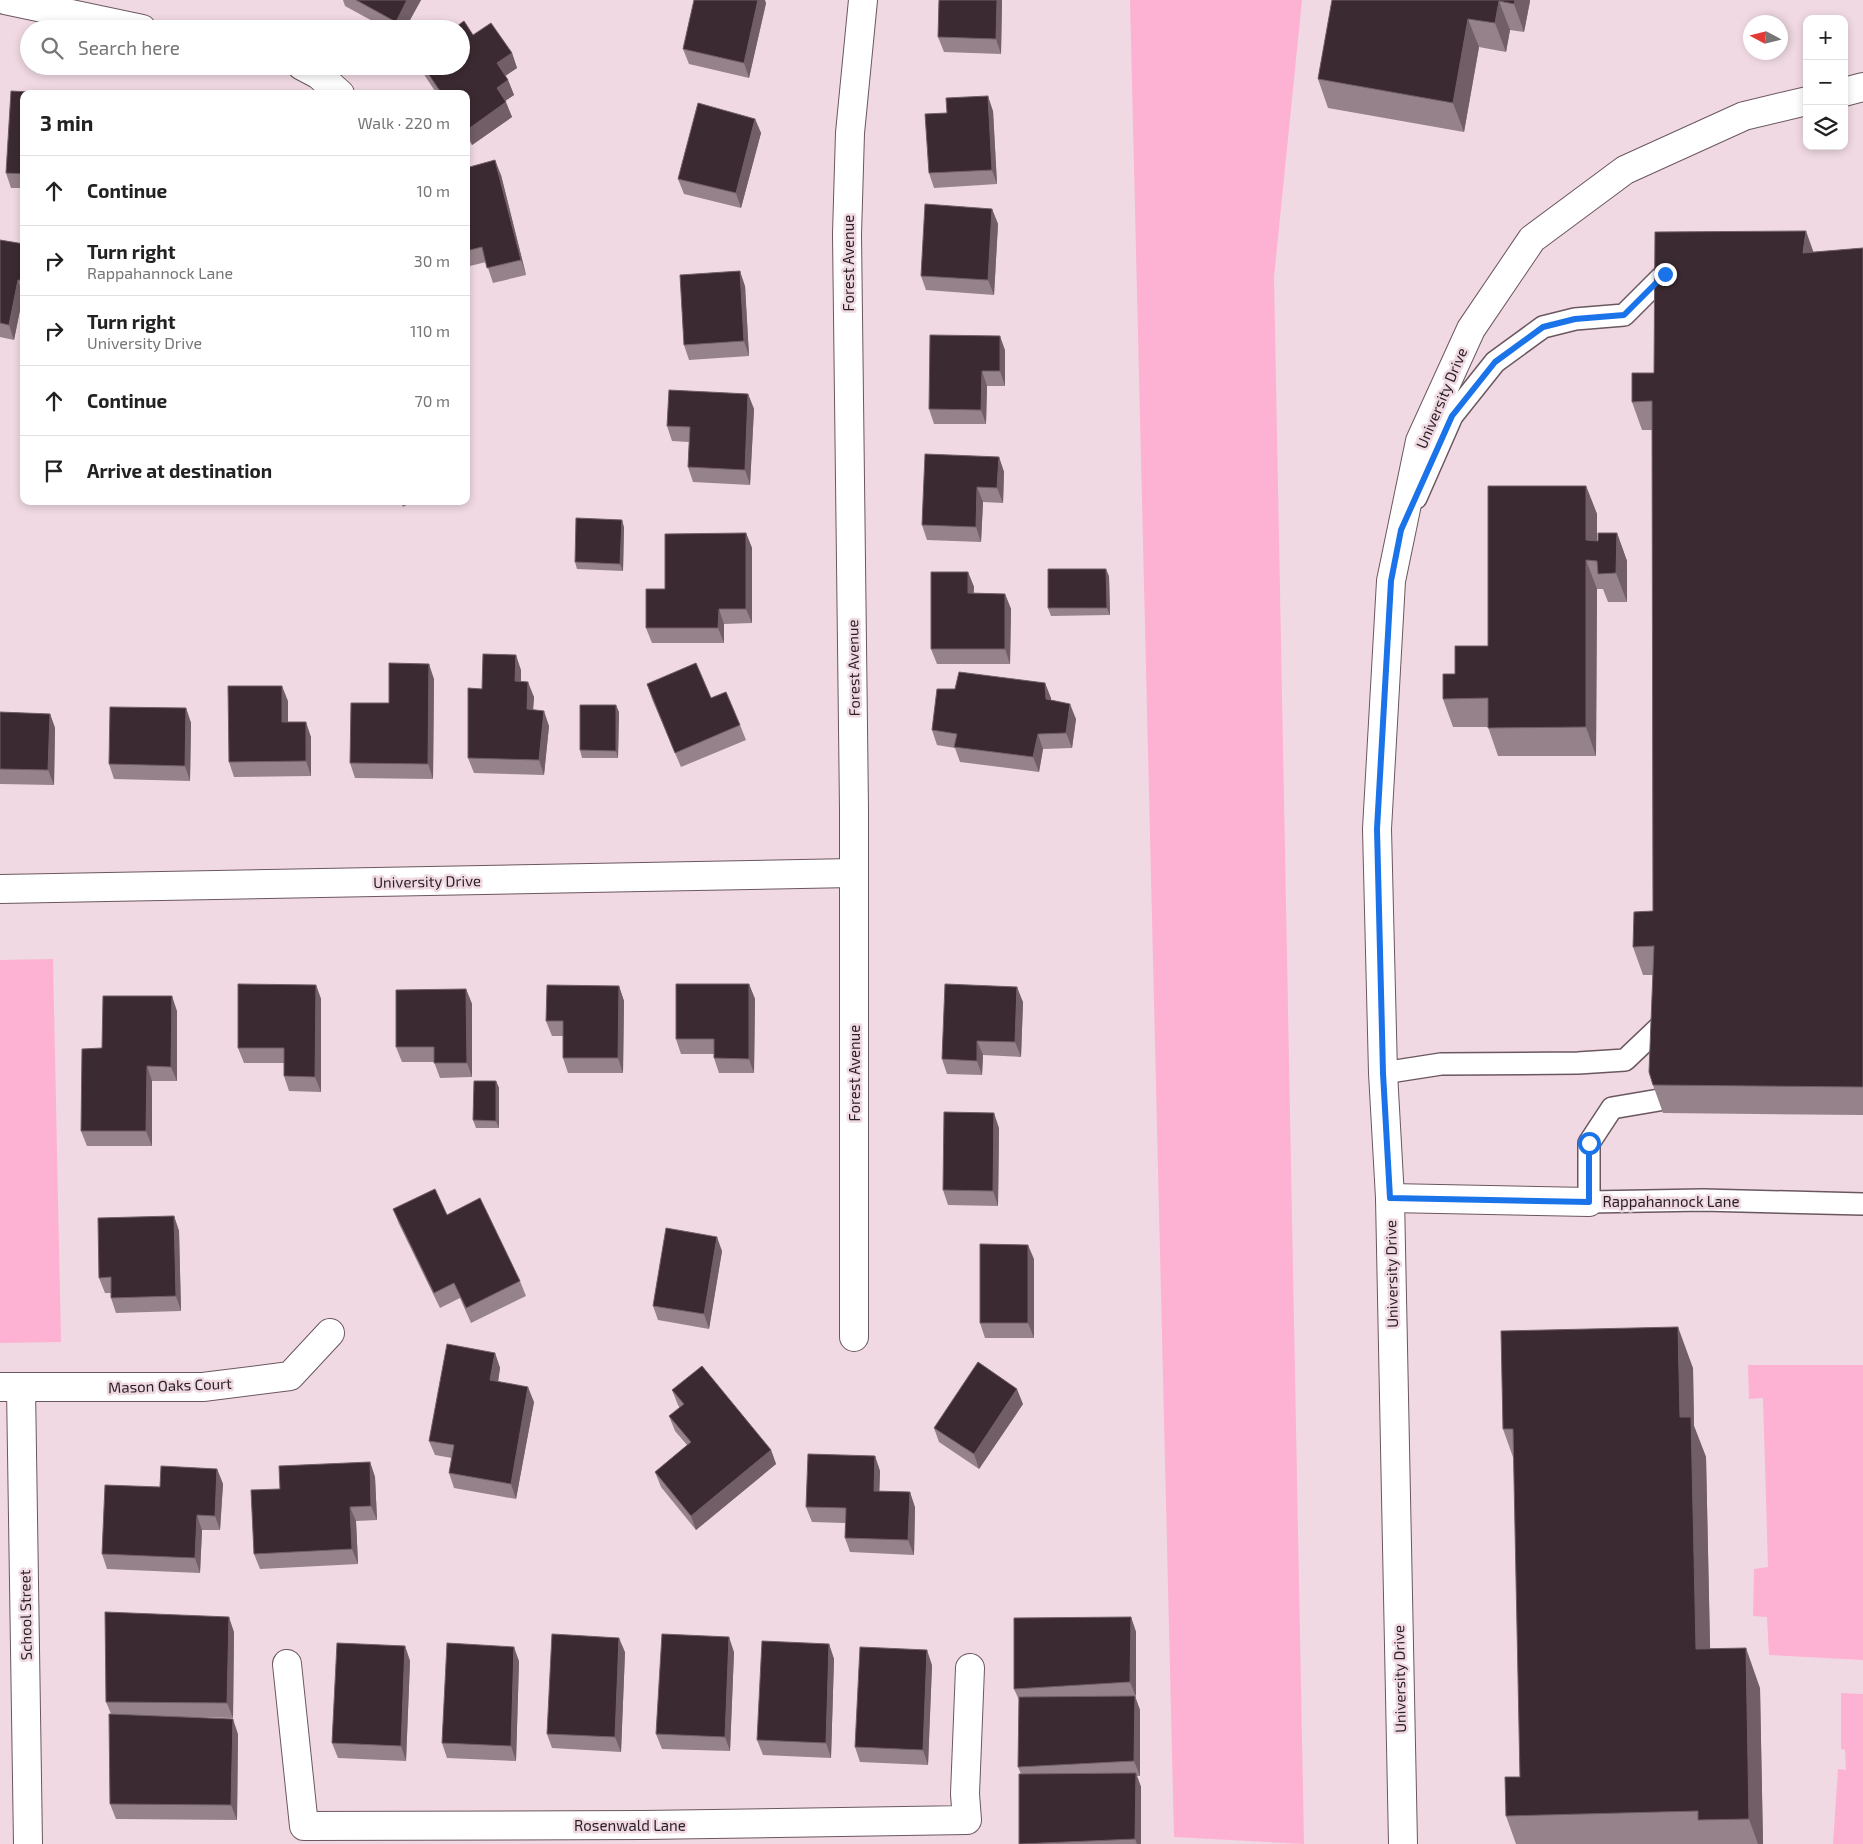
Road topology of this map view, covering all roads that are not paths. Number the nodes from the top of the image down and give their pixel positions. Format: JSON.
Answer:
{"nodes":[{"id":1,"x":5,"y":0,"type":"edge"},
{"id":2,"x":864,"y":0,"type":"edge"},
{"id":3,"x":99,"y":20,"type":"edge"},
{"id":4,"x":319,"y":75,"type":"edge"},
{"id":5,"x":1863,"y":87,"type":"edge"},
{"id":6,"x":336,"y":90,"type":"edge"},
{"id":7,"x":1848,"y":91,"type":"edge"},
{"id":8,"x":1803,"y":102,"type":"edge"},
{"id":9,"x":1665,"y":274,"type":"edge"},
{"id":10,"x":1401,"y":530,"type":"junction"},
{"id":11,"x":853,"y":873,"type":"junction"},
{"id":12,"x":0,"y":889,"type":"edge"},
{"id":13,"x":1664,"y":1023,"type":"edge"},
{"id":14,"x":1383,"y":1073,"type":"junction"},
{"id":15,"x":1659,"y":1100,"type":"edge"},
{"id":16,"x":1390,"y":1198,"type":"junction"},
{"id":17,"x":1589,"y":1202,"type":"junction"},
{"id":18,"x":1863,"y":1204,"type":"edge"},
{"id":19,"x":330,"y":1333,"type":"dead end"},
{"id":20,"x":854,"y":1337,"type":"dead end"},
{"id":21,"x":11,"y":1387,"type":"edge"},
{"id":22,"x":287,"y":1664,"type":"dead end"},
{"id":23,"x":970,"y":1668,"type":"dead end"},
{"id":24,"x":610,"y":1834,"type":"edge"},
{"id":25,"x":28,"y":1844,"type":"edge"},
{"id":26,"x":1403,"y":1844,"type":"edge"}],
"edges":[{"from":1,"to":3,"type":"street"},
{"from":2,"to":11,"type":"street","name":"Forest Avenue"},
{"from":4,"to":6,"type":"street"},
{"from":5,"to":7,"type":"street"},
{"from":8,"to":10,"type":"street","name":"University Drive"},
{"from":9,"to":10,"type":"lane"},
{"from":10,"to":14,"type":"street","name":"University Drive"},
{"from":11,"to":12,"type":"street","name":"University Drive"},
{"from":11,"to":20,"type":"street","name":"Forest Avenue"},
{"from":13,"to":14,"type":"lane"},
{"from":14,"to":16,"type":"street","name":"University Drive"},
{"from":15,"to":17,"type":"lane"},
{"from":16,"to":17,"type":"street","name":"Rappahannock Lane"},
{"from":16,"to":26,"type":"street","name":"University Drive"},
{"from":17,"to":18,"type":"lane","name":"Rappahannock Lane"},
{"from":19,"to":21,"type":"street","name":"Mason Oaks Court"},
{"from":21,"to":25,"type":"street","name":"School Street"},
{"from":22,"to":24,"type":"street","name":"Rosenwald Lane"},
{"from":23,"to":24,"type":"street","name":"Rosenwald Lane"}]}
